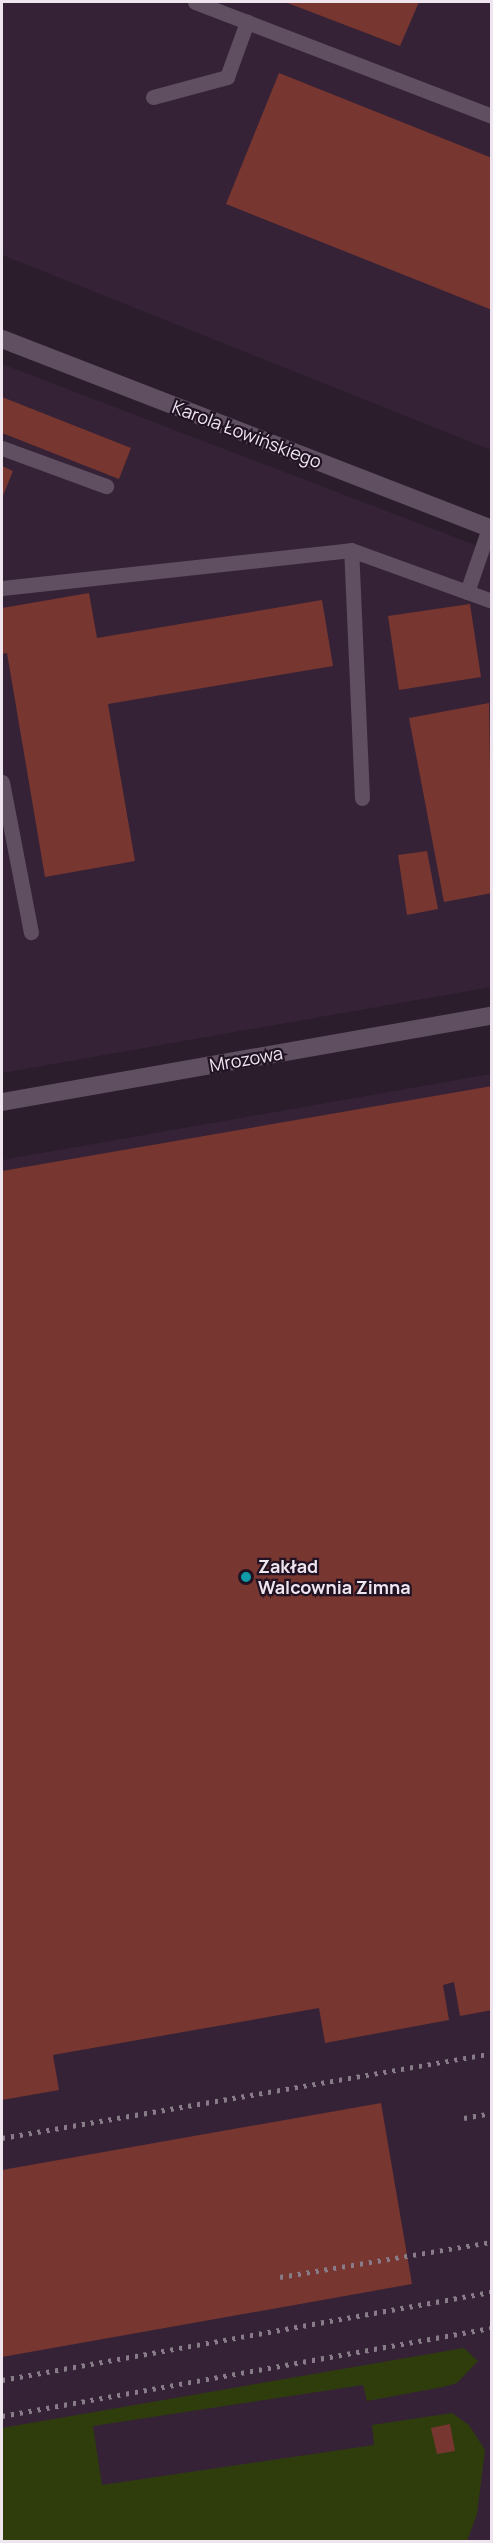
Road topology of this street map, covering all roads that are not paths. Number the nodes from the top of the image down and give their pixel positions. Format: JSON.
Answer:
{"nodes":[{"id":1,"x":195,"y":2,"type":"edge"},
{"id":2,"x":247,"y":22,"type":"junction"},
{"id":3,"x":153,"y":97,"type":"dead end"},
{"id":4,"x":492,"y":116,"type":"edge"},
{"id":5,"x":2,"y":339,"type":"edge"},
{"id":6,"x":2,"y":448,"type":"edge"},
{"id":7,"x":106,"y":486,"type":"dead end"},
{"id":8,"x":490,"y":529,"type":"edge"},
{"id":9,"x":351,"y":550,"type":"junction"},
{"id":10,"x":2,"y":588,"type":"edge"},
{"id":11,"x":467,"y":592,"type":"junction"},
{"id":12,"x":492,"y":601,"type":"edge"},
{"id":13,"x":2,"y":782,"type":"edge"},
{"id":14,"x":362,"y":798,"type":"dead end"},
{"id":15,"x":31,"y":932,"type":"dead end"},
{"id":16,"x":492,"y":1016,"type":"edge"},
{"id":17,"x":2,"y":1102,"type":"edge"}],
"edges":[{"from":1,"to":2,"type":"lane"},
{"from":2,"to":3,"type":"lane"},
{"from":2,"to":4,"type":"lane"},
{"from":5,"to":8,"type":"street","name":"Karola Łowińskiego"},
{"from":6,"to":7,"type":"lane"},
{"from":8,"to":11,"type":"lane"},
{"from":9,"to":10,"type":"lane"},
{"from":9,"to":11,"type":"lane"},
{"from":9,"to":14,"type":"lane"},
{"from":11,"to":12,"type":"lane"},
{"from":13,"to":15,"type":"lane"},
{"from":16,"to":17,"type":"street","name":"Mrozowa"}]}
